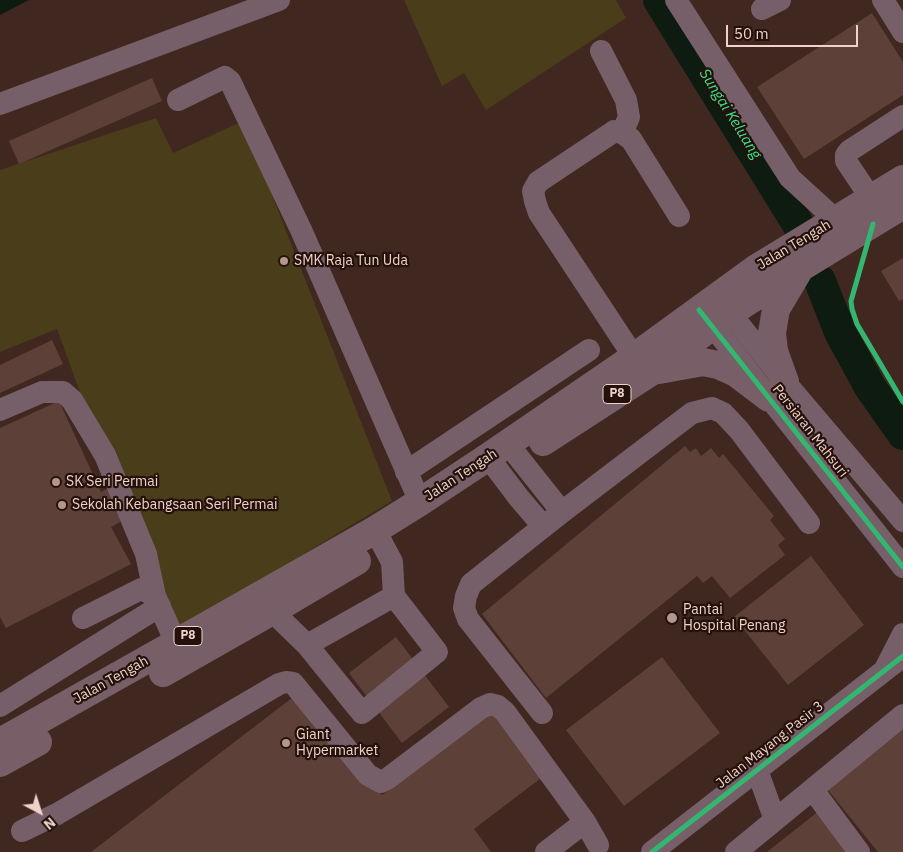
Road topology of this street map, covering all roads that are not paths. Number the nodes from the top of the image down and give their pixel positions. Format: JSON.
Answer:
{"nodes":[{"id":1,"x":279,"y":0,"type":"edge"},
{"id":2,"x":676,"y":0,"type":"edge"},
{"id":3,"x":883,"y":0,"type":"edge"},
{"id":4,"x":903,"y":31,"type":"edge"},
{"id":5,"x":601,"y":51,"type":"dead end"},
{"id":6,"x":178,"y":100,"type":"dead end"},
{"id":7,"x":0,"y":104,"type":"edge"},
{"id":8,"x":903,"y":116,"type":"edge"},
{"id":9,"x":622,"y":133,"type":"junction"},
{"id":10,"x":903,"y":179,"type":"edge"},
{"id":11,"x":886,"y":207,"type":"edge"},
{"id":12,"x":679,"y":216,"type":"dead end"},
{"id":13,"x":836,"y":220,"type":"junction"},
{"id":14,"x":802,"y":267,"type":"junction"},
{"id":15,"x":714,"y":312,"type":"junction"},
{"id":16,"x":590,"y":350,"type":"dead end"},
{"id":17,"x":642,"y":365,"type":"junction"},
{"id":18,"x":777,"y":390,"type":"junction"},
{"id":19,"x":0,"y":410,"type":"edge"},
{"id":20,"x":503,"y":457,"type":"junction"},
{"id":21,"x":406,"y":472,"type":"junction"},
{"id":22,"x":420,"y":502,"type":"junction"},
{"id":23,"x":562,"y":512,"type":"junction"},
{"id":24,"x":899,"y":516,"type":"edge"},
{"id":25,"x":810,"y":524,"type":"dead end"},
{"id":26,"x":543,"y":526,"type":"junction"},
{"id":27,"x":903,"y":534,"type":"edge"},
{"id":28,"x":379,"y":538,"type":"junction"},
{"id":29,"x":902,"y":570,"type":"edge"},
{"id":30,"x":394,"y":596,"type":"junction"},
{"id":31,"x":157,"y":601,"type":"junction"},
{"id":32,"x":272,"y":612,"type":"junction"},
{"id":33,"x":83,"y":618,"type":"dead end"},
{"id":34,"x":903,"y":634,"type":"edge"},
{"id":35,"x":176,"y":643,"type":"junction"},
{"id":36,"x":307,"y":645,"type":"junction"},
{"id":37,"x":903,"y":656,"type":"edge"},
{"id":38,"x":894,"y":666,"type":"edge"},
{"id":39,"x":0,"y":706,"type":"edge"},
{"id":40,"x":542,"y":713,"type":"dead end"},
{"id":41,"x":903,"y":715,"type":"edge"},
{"id":42,"x":0,"y":742,"type":"edge"},
{"id":43,"x":0,"y":763,"type":"edge"},
{"id":44,"x":757,"y":770,"type":"junction"},
{"id":45,"x":813,"y":790,"type":"junction"},
{"id":46,"x":775,"y":820,"type":"junction"},
{"id":47,"x":585,"y":822,"type":"junction"},
{"id":48,"x":22,"y":831,"type":"dead end"},
{"id":49,"x":598,"y":845,"type":"dead end"},
{"id":50,"x":546,"y":852,"type":"edge"},
{"id":51,"x":652,"y":852,"type":"edge"},
{"id":52,"x":736,"y":852,"type":"edge"},
{"id":53,"x":859,"y":852,"type":"edge"}],
"edges":[{"from":1,"to":7,"type":"street"},
{"from":2,"to":13,"type":"street"},
{"from":3,"to":4,"type":"street"},
{"from":5,"to":9,"type":"street"},
{"from":6,"to":21,"type":"street"},
{"from":8,"to":11,"type":"street"},
{"from":9,"to":12,"type":"street"},
{"from":9,"to":17,"type":"street"},
{"from":10,"to":11,"type":"main road","name":"Jalan Tengah","number":"P8"},
{"from":11,"to":13,"type":"main road","name":"Jalan Tengah","number":"P8"},
{"from":11,"to":14,"type":"main road","name":"Jalan Tengah","number":"P8"},
{"from":13,"to":15,"type":"main road","name":"Jalan Tengah","number":"P8"},
{"from":14,"to":15,"type":"main road","name":"Jalan Tengah","number":"P8"},
{"from":14,"to":18,"type":"main road"},
{"from":15,"to":17,"type":"main road","name":"Jalan Tengah","number":"P8"},
{"from":15,"to":18,"type":"street","name":"Persiaran Mahsuri"},
{"from":16,"to":21,"type":"street"},
{"from":17,"to":18,"type":"main road"},
{"from":17,"to":20,"type":"main road","name":"Jalan Tengah","number":"P8"},
{"from":18,"to":24,"type":"street","name":"Persiaran Mahsuri"},
{"from":18,"to":29,"type":"street","name":"Persiaran Mahsuri"},
{"from":19,"to":31,"type":"street"},
{"from":20,"to":22,"type":"main road","name":"Jalan Tengah","number":"P8"},
{"from":20,"to":23,"type":"street"},
{"from":20,"to":26,"type":"street"},
{"from":20,"to":28,"type":"main road","name":"Jalan Tengah","number":"P8"},
{"from":21,"to":22,"type":"street"},
{"from":22,"to":28,"type":"main road","name":"Jalan Tengah","number":"P8"},
{"from":23,"to":25,"type":"street"},
{"from":23,"to":26,"type":"street"},
{"from":24,"to":27,"type":"street"},
{"from":26,"to":40,"type":"street"},
{"from":28,"to":30,"type":"street"},
{"from":28,"to":32,"type":"main road","name":"Jalan Tengah","number":"P8"},
{"from":28,"to":35,"type":"main road","name":"Jalan Tengah","number":"P8"},
{"from":30,"to":36,"type":"street"},
{"from":30,"to":36,"type":"street"},
{"from":31,"to":33,"type":"street"},
{"from":31,"to":35,"type":"street"},
{"from":31,"to":39,"type":"street"},
{"from":32,"to":36,"type":"street"},
{"from":32,"to":43,"type":"main road","name":"Jalan Tengah","number":"P8"},
{"from":34,"to":38,"type":"street"},
{"from":35,"to":42,"type":"main road","name":"Jalan Tengah","number":"P8"},
{"from":37,"to":38,"type":"street","name":"Jalan Mayang Pasir 3"},
{"from":38,"to":44,"type":"street","name":"Jalan Mayang Pasir 3"},
{"from":41,"to":45,"type":"street"},
{"from":44,"to":46,"type":"street"},
{"from":44,"to":51,"type":"street","name":"Jalan Mayang Pasir 3"},
{"from":45,"to":46,"type":"street"},
{"from":45,"to":53,"type":"street"},
{"from":46,"to":52,"type":"street"},
{"from":47,"to":48,"type":"street"},
{"from":47,"to":49,"type":"street"},
{"from":47,"to":50,"type":"street"}]}
